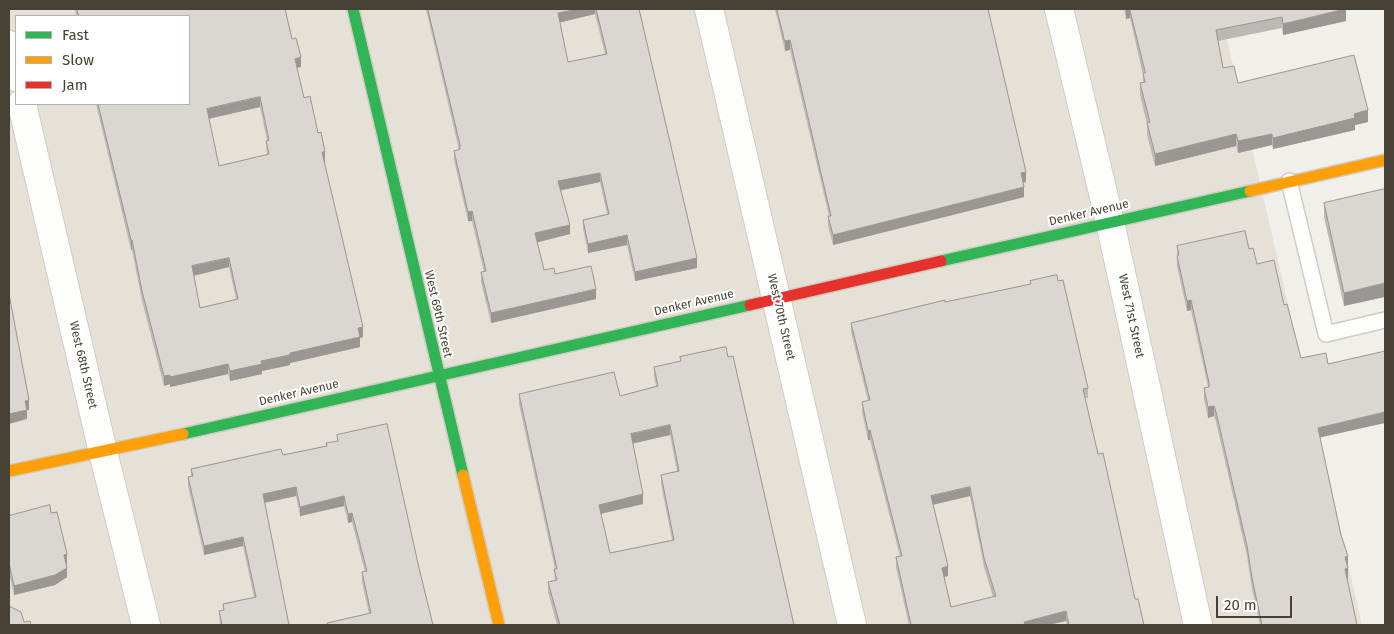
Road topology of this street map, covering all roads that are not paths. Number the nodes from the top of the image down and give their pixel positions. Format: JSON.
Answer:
{"nodes":[{"id":1,"x":353,"y":9,"type":"edge"},
{"id":2,"x":709,"y":9,"type":"edge"},
{"id":3,"x":1059,"y":9,"type":"edge"},
{"id":4,"x":9,"y":45,"type":"edge"},
{"id":5,"x":15,"y":72,"type":"edge"},
{"id":6,"x":22,"y":105,"type":"edge"},
{"id":7,"x":1385,"y":160,"type":"edge"},
{"id":8,"x":1289,"y":181,"type":"junction"},
{"id":9,"x":1110,"y":222,"type":"junction"},
{"id":10,"x":777,"y":299,"type":"junction"},
{"id":11,"x":1385,"y":320,"type":"edge"},
{"id":12,"x":438,"y":375,"type":"junction"},
{"id":13,"x":103,"y":452,"type":"junction"},
{"id":14,"x":9,"y":471,"type":"edge"},
{"id":15,"x":146,"y":625,"type":"edge"},
{"id":16,"x":499,"y":625,"type":"edge"},
{"id":17,"x":852,"y":625,"type":"edge"},
{"id":18,"x":1198,"y":625,"type":"edge"}],
"edges":[{"from":1,"to":12,"type":"street","name":"West 69th Street"},
{"from":2,"to":10,"type":"street","name":"West 70th Street"},
{"from":3,"to":9,"type":"street","name":"West 71st Street"},
{"from":4,"to":5,"type":"street"},
{"from":6,"to":13,"type":"street","name":"West 68th Street"},
{"from":7,"to":8,"type":"street","name":"Denker Avenue"},
{"from":8,"to":9,"type":"street","name":"Denker Avenue"},
{"from":8,"to":11,"type":"lane"},
{"from":9,"to":10,"type":"street","name":"Denker Avenue"},
{"from":9,"to":18,"type":"street","name":"West 71st Street"},
{"from":10,"to":12,"type":"street","name":"Denker Avenue"},
{"from":10,"to":17,"type":"street","name":"West 70th Street"},
{"from":12,"to":13,"type":"street","name":"Denker Avenue"},
{"from":12,"to":16,"type":"street","name":"West 69th Street"},
{"from":13,"to":14,"type":"street","name":"Denker Avenue"},
{"from":13,"to":15,"type":"street","name":"West 68th Street"}]}
